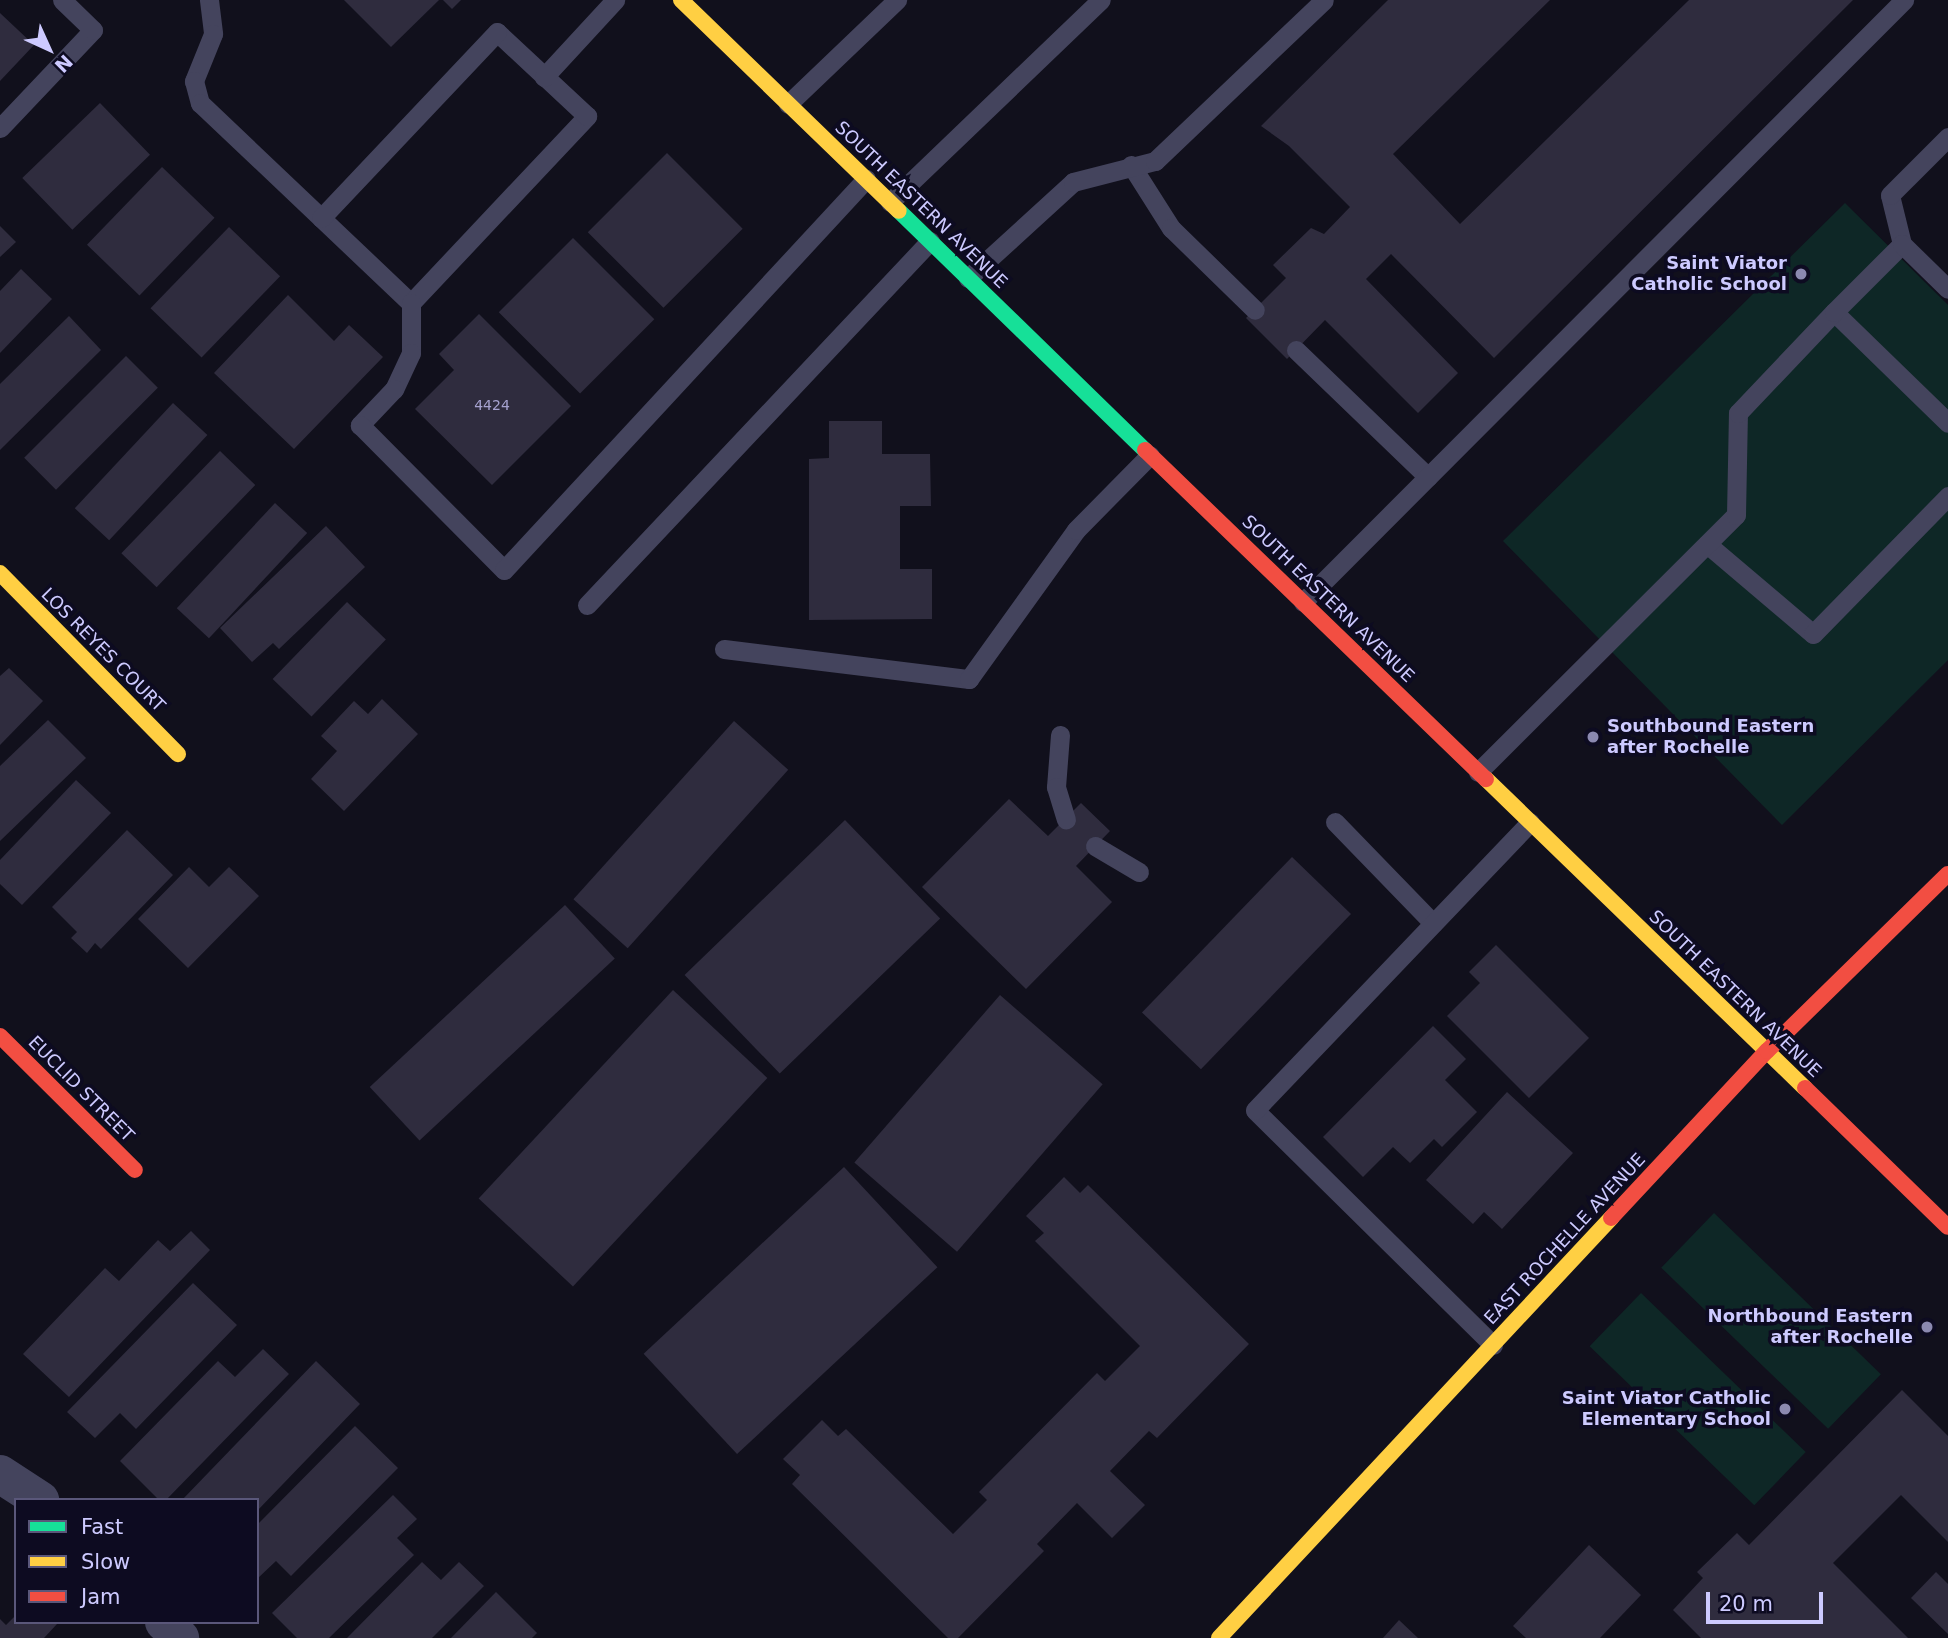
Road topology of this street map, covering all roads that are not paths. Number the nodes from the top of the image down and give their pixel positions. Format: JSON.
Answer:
{"nodes":[{"id":1,"x":62,"y":0,"type":"edge"},
{"id":2,"x":209,"y":0,"type":"edge"},
{"id":3,"x":615,"y":0,"type":"edge"},
{"id":4,"x":681,"y":0,"type":"edge"},
{"id":5,"x":897,"y":0,"type":"edge"},
{"id":6,"x":1101,"y":0,"type":"edge"},
{"id":7,"x":1324,"y":0,"type":"edge"},
{"id":8,"x":1904,"y":0,"type":"edge"},
{"id":9,"x":544,"y":77,"type":"junction"},
{"id":10,"x":788,"y":104,"type":"junction"},
{"id":11,"x":0,"y":128,"type":"edge"},
{"id":12,"x":1948,"y":137,"type":"edge"},
{"id":13,"x":1131,"y":165,"type":"junction"},
{"id":14,"x":866,"y":179,"type":"junction"},
{"id":15,"x":890,"y":202,"type":"junction"},
{"id":16,"x":321,"y":218,"type":"junction"},
{"id":17,"x":930,"y":241,"type":"junction"},
{"id":18,"x":1902,"y":244,"type":"junction"},
{"id":19,"x":968,"y":278,"type":"junction"},
{"id":20,"x":1948,"y":289,"type":"edge"},
{"id":21,"x":411,"y":303,"type":"junction"},
{"id":22,"x":1255,"y":310,"type":"dead end"},
{"id":23,"x":1834,"y":312,"type":"junction"},
{"id":24,"x":1296,"y":350,"type":"dead end"},
{"id":25,"x":1948,"y":423,"type":"edge"},
{"id":26,"x":1150,"y":455,"type":"junction"},
{"id":27,"x":1428,"y":477,"type":"junction"},
{"id":28,"x":1948,"y":496,"type":"edge"},
{"id":29,"x":1707,"y":544,"type":"junction"},
{"id":30,"x":0,"y":573,"type":"edge"},
{"id":31,"x":1303,"y":602,"type":"junction"},
{"id":32,"x":587,"y":605,"type":"dead end"},
{"id":33,"x":724,"y":649,"type":"dead end"},
{"id":34,"x":1060,"y":735,"type":"dead end"},
{"id":35,"x":178,"y":754,"type":"dead end"},
{"id":36,"x":1478,"y":772,"type":"junction"},
{"id":37,"x":1066,"y":818,"type":"dead end"},
{"id":38,"x":1335,"y":822,"type":"dead end"},
{"id":39,"x":1530,"y":822,"type":"junction"},
{"id":40,"x":1096,"y":846,"type":"dead end"},
{"id":41,"x":1139,"y":872,"type":"dead end"},
{"id":42,"x":1948,"y":874,"type":"edge"},
{"id":43,"x":1433,"y":923,"type":"junction"},
{"id":44,"x":0,"y":1037,"type":"edge"},
{"id":45,"x":1767,"y":1051,"type":"junction"},
{"id":46,"x":135,"y":1170,"type":"dead end"},
{"id":47,"x":1948,"y":1227,"type":"edge"},
{"id":48,"x":1493,"y":1345,"type":"junction"},
{"id":49,"x":0,"y":1474,"type":"edge"},
{"id":50,"x":37,"y":1498,"type":"edge"},
{"id":51,"x":166,"y":1624,"type":"edge"},
{"id":52,"x":180,"y":1638,"type":"edge"},
{"id":53,"x":1219,"y":1638,"type":"edge"}],
"edges":[{"from":1,"to":11,"type":"lane"},
{"from":2,"to":16,"type":"lane"},
{"from":3,"to":9,"type":"lane"},
{"from":4,"to":10,"type":"main road","name":"SOUTH EASTERN AVENUE"},
{"from":5,"to":10,"type":"lane"},
{"from":6,"to":15,"type":"lane"},
{"from":7,"to":13,"type":"lane"},
{"from":8,"to":27,"type":"lane"},
{"from":9,"to":16,"type":"lane"},
{"from":9,"to":21,"type":"lane"},
{"from":10,"to":14,"type":"main road","name":"SOUTH EASTERN AVENUE"},
{"from":12,"to":18,"type":"lane"},
{"from":13,"to":19,"type":"lane"},
{"from":13,"to":22,"type":"lane"},
{"from":14,"to":15,"type":"main road","name":"SOUTH EASTERN AVENUE"},
{"from":14,"to":21,"type":"lane"},
{"from":15,"to":17,"type":"main road","name":"SOUTH EASTERN AVENUE"},
{"from":16,"to":21,"type":"lane"},
{"from":17,"to":19,"type":"main road","name":"SOUTH EASTERN AVENUE"},
{"from":17,"to":32,"type":"lane"},
{"from":18,"to":20,"type":"lane"},
{"from":18,"to":23,"type":"lane"},
{"from":19,"to":26,"type":"main road","name":"SOUTH EASTERN AVENUE"},
{"from":23,"to":25,"type":"lane"},
{"from":23,"to":29,"type":"lane"},
{"from":24,"to":27,"type":"lane"},
{"from":26,"to":31,"type":"main road","name":"SOUTH EASTERN AVENUE"},
{"from":26,"to":33,"type":"lane"},
{"from":27,"to":31,"type":"lane"},
{"from":28,"to":29,"type":"lane"},
{"from":29,"to":36,"type":"lane"},
{"from":30,"to":35,"type":"main road","name":"LOS REYES COURT"},
{"from":31,"to":36,"type":"main road","name":"SOUTH EASTERN AVENUE"},
{"from":34,"to":37,"type":"lane"},
{"from":36,"to":39,"type":"main road","name":"SOUTH EASTERN AVENUE"},
{"from":38,"to":43,"type":"lane"},
{"from":39,"to":43,"type":"lane"},
{"from":39,"to":45,"type":"main road","name":"SOUTH EASTERN AVENUE"},
{"from":40,"to":41,"type":"lane"},
{"from":42,"to":45,"type":"main road","name":"EAST ROCHELLE AVENUE"},
{"from":43,"to":48,"type":"lane"},
{"from":44,"to":46,"type":"main road","name":"EUCLID STREET"},
{"from":45,"to":47,"type":"main road","name":"SOUTH EASTERN AVENUE"},
{"from":45,"to":48,"type":"main road","name":"EAST ROCHELLE AVENUE"},
{"from":48,"to":53,"type":"main road","name":"EAST ROCHELLE AVENUE"},
{"from":49,"to":50,"type":"street"},
{"from":51,"to":52,"type":"street"}]}
